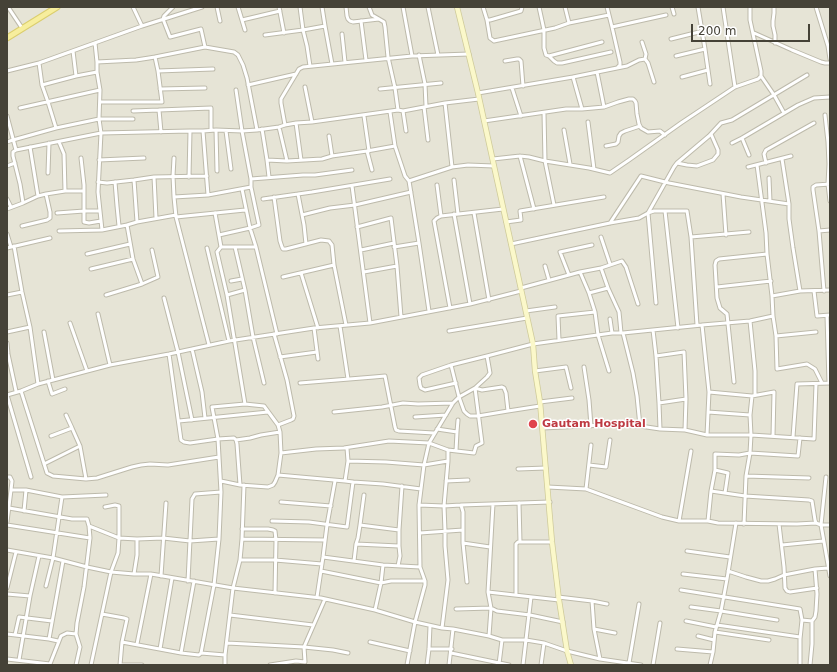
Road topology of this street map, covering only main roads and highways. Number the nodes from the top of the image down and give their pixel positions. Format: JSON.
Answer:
{"nodes":[{"id":1,"x":57,"y":7,"type":"edge"},
{"id":2,"x":7,"y":38,"type":"edge"}],
"edges":[{"from":1,"to":2,"type":"main road"}]}
